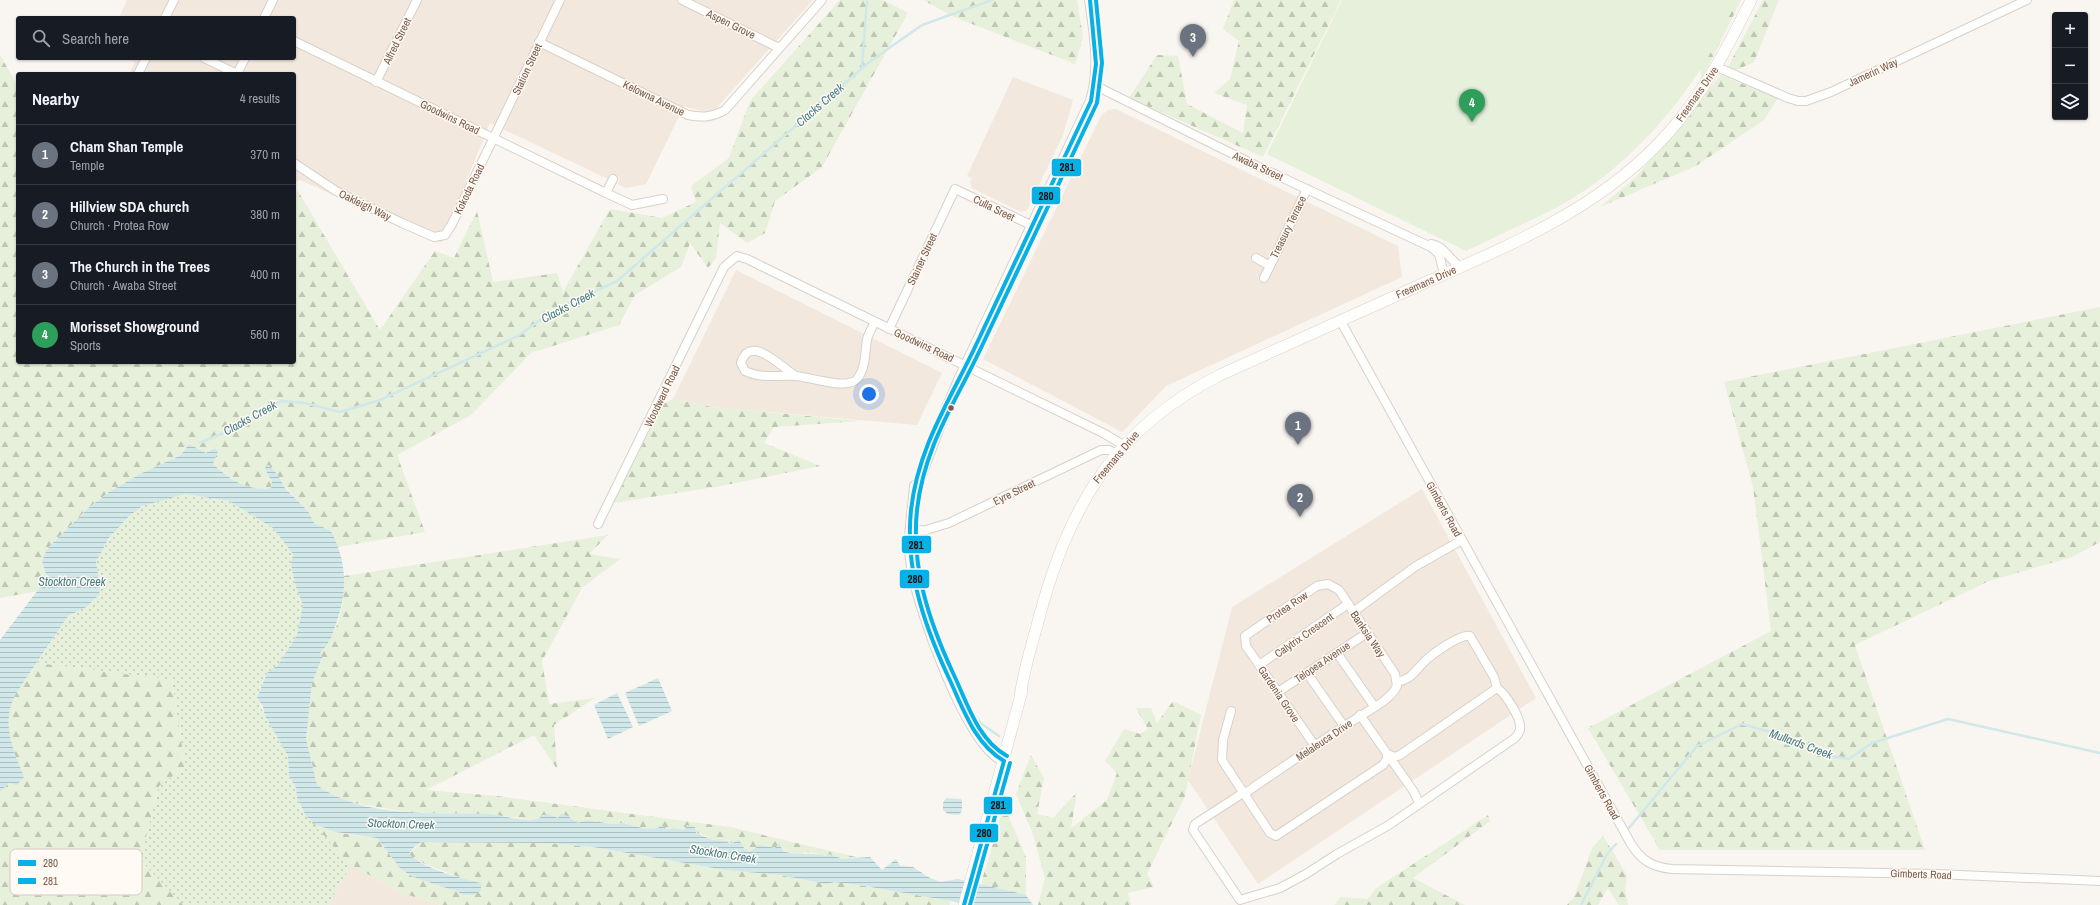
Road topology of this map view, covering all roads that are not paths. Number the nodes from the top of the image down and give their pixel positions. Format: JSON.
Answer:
{"nodes":[{"id":1,"x":174,"y":0,"type":"edge"},
{"id":2,"x":273,"y":0,"type":"edge"},
{"id":3,"x":417,"y":0,"type":"edge"},
{"id":4,"x":560,"y":0,"type":"edge"},
{"id":5,"x":682,"y":0,"type":"edge"},
{"id":6,"x":822,"y":0,"type":"edge"},
{"id":7,"x":1090,"y":0,"type":"edge"},
{"id":8,"x":1750,"y":0,"type":"edge"},
{"id":9,"x":2027,"y":0,"type":"edge"},
{"id":10,"x":166,"y":16,"type":"edge"},
{"id":11,"x":265,"y":16,"type":"edge"},
{"id":12,"x":296,"y":42,"type":"edge"},
{"id":13,"x":540,"y":42,"type":"junction"},
{"id":14,"x":779,"y":48,"type":"junction"},
{"id":15,"x":145,"y":60,"type":"edge"},
{"id":16,"x":208,"y":60,"type":"edge"},
{"id":17,"x":244,"y":60,"type":"edge"},
{"id":18,"x":1717,"y":67,"type":"junction"},
{"id":19,"x":139,"y":72,"type":"edge"},
{"id":20,"x":233,"y":72,"type":"edge"},
{"id":21,"x":238,"y":72,"type":"edge"},
{"id":22,"x":376,"y":82,"type":"junction"},
{"id":23,"x":1096,"y":86,"type":"junction"},
{"id":24,"x":494,"y":138,"type":"junction"},
{"id":25,"x":296,"y":164,"type":"edge"},
{"id":26,"x":613,"y":179,"type":"dead end"},
{"id":27,"x":955,"y":189,"type":"joint"},
{"id":28,"x":1307,"y":189,"type":"junction"},
{"id":29,"x":606,"y":193,"type":"junction"},
{"id":30,"x":663,"y":199,"type":"dead end"},
{"id":31,"x":1033,"y":226,"type":"junction"},
{"id":32,"x":440,"y":237,"type":"joint"},
{"id":33,"x":1422,"y":243,"type":"junction"},
{"id":34,"x":1256,"y":258,"type":"dead end"},
{"id":35,"x":1270,"y":266,"type":"junction"},
{"id":36,"x":724,"y":267,"type":"joint"},
{"id":37,"x":1460,"y":268,"type":"junction"},
{"id":38,"x":1444,"y":274,"type":"junction"},
{"id":39,"x":1264,"y":278,"type":"dead end"},
{"id":40,"x":1340,"y":320,"type":"junction"},
{"id":41,"x":875,"y":322,"type":"junction"},
{"id":42,"x":889,"y":328,"type":"junction"},
{"id":43,"x":966,"y":365,"type":"junction"},
{"id":44,"x":796,"y":376,"type":"junction"},
{"id":45,"x":1120,"y":450,"type":"junction"},
{"id":46,"x":598,"y":524,"type":"dead end"},
{"id":47,"x":910,"y":531,"type":"junction"},
{"id":48,"x":1462,"y":540,"type":"junction"},
{"id":49,"x":1336,"y":587,"type":"joint"},
{"id":50,"x":1348,"y":604,"type":"junction"},
{"id":51,"x":1353,"y":612,"type":"junction"},
{"id":52,"x":1367,"y":632,"type":"junction"},
{"id":53,"x":1245,"y":641,"type":"joint"},
{"id":54,"x":1337,"y":653,"type":"junction"},
{"id":55,"x":1259,"y":665,"type":"junction"},
{"id":56,"x":1307,"y":673,"type":"junction"},
{"id":57,"x":1397,"y":682,"type":"junction"},
{"id":58,"x":1497,"y":688,"type":"junction"},
{"id":59,"x":1278,"y":692,"type":"junction"},
{"id":60,"x":1374,"y":706,"type":"junction"},
{"id":61,"x":1231,"y":711,"type":"dead end"},
{"id":62,"x":1360,"y":715,"type":"junction"},
{"id":63,"x":1344,"y":726,"type":"junction"},
{"id":64,"x":1315,"y":746,"type":"junction"},
{"id":65,"x":1387,"y":754,"type":"junction"},
{"id":66,"x":1004,"y":761,"type":"junction"},
{"id":67,"x":1243,"y":794,"type":"junction"},
{"id":68,"x":1419,"y":803,"type":"junction"},
{"id":69,"x":2100,"y":881,"type":"edge"},
{"id":70,"x":964,"y":905,"type":"edge"}],
"edges":[{"from":1,"to":10,"type":"street"},
{"from":2,"to":11,"type":"street"},
{"from":3,"to":22,"type":"street","name":"Alfred Street"},
{"from":4,"to":13,"type":"street","name":"Station Street"},
{"from":5,"to":14,"type":"street","name":"Aspen Grove"},
{"from":6,"to":14,"type":"street","name":"Kelowna Avenue"},
{"from":7,"to":23,"type":"street"},
{"from":8,"to":18,"type":"main road","name":"Freemans Drive"},
{"from":9,"to":18,"type":"street","name":"Jamerin Way"},
{"from":12,"to":22,"type":"street","name":"Goodwins Road"},
{"from":13,"to":14,"type":"street","name":"Kelowna Avenue"},
{"from":13,"to":24,"type":"street","name":"Station Street"},
{"from":15,"to":19,"type":"street"},
{"from":16,"to":20,"type":"street"},
{"from":17,"to":21,"type":"street"},
{"from":18,"to":37,"type":"main road","name":"Freemans Drive"},
{"from":22,"to":24,"type":"street","name":"Goodwins Road"},
{"from":23,"to":28,"type":"street","name":"Awaba Street"},
{"from":23,"to":31,"type":"street"},
{"from":24,"to":29,"type":"street","name":"Goodwins Road"},
{"from":24,"to":32,"type":"street","name":"Kokoda Road"},
{"from":25,"to":32,"type":"street","name":"Oakleigh Way"},
{"from":26,"to":29,"type":"street"},
{"from":27,"to":31,"type":"street","name":"Culla Sreet"},
{"from":27,"to":42,"type":"street","name":"Stainer Street"},
{"from":28,"to":33,"type":"street","name":"Awaba Street"},
{"from":28,"to":35,"type":"street","name":"Treasury Terrace"},
{"from":29,"to":30,"type":"street","name":"Goodwins Road"},
{"from":31,"to":43,"type":"street"},
{"from":33,"to":37,"type":"street","name":"Awaba Street"},
{"from":33,"to":38,"type":"street","name":"Awaba Street"},
{"from":34,"to":35,"type":"street","name":"Treasury Terrace"},
{"from":35,"to":39,"type":"street","name":"Treasury Terrace"},
{"from":36,"to":41,"type":"street","name":"Goodwins Road"},
{"from":36,"to":46,"type":"street","name":"Woodward Road"},
{"from":37,"to":38,"type":"main road","name":"Freemans Drive"},
{"from":38,"to":40,"type":"main road","name":"Freemans Drive"},
{"from":40,"to":45,"type":"main road","name":"Freemans Drive"},
{"from":40,"to":48,"type":"street","name":"Gimberts Road"},
{"from":41,"to":42,"type":"street","name":"Goodwins Road"},
{"from":41,"to":44,"type":"street"},
{"from":42,"to":43,"type":"street","name":"Goodwins Road"},
{"from":43,"to":45,"type":"street","name":"Goodwins Road"},
{"from":43,"to":47,"type":"street"},
{"from":44,"to":44,"type":"street"},
{"from":45,"to":47,"type":"street","name":"Eyre Street"},
{"from":45,"to":66,"type":"main road","name":"Freemans Drive"},
{"from":47,"to":66,"type":"street"},
{"from":48,"to":51,"type":"street"},
{"from":48,"to":69,"type":"street","name":"Gimberts Road"},
{"from":49,"to":50,"type":"street","name":"Banksia Way"},
{"from":49,"to":53,"type":"street","name":"Protea Row"},
{"from":50,"to":51,"type":"street","name":"Banksia Way"},
{"from":50,"to":55,"type":"street","name":"Calytrix Crescent"},
{"from":51,"to":52,"type":"street","name":"Banksia Way"},
{"from":52,"to":54,"type":"street","name":"Telopea Avenue"},
{"from":52,"to":57,"type":"street","name":"Banksia Way"},
{"from":53,"to":55,"type":"street","name":"Gardenia Grove"},
{"from":54,"to":56,"type":"street","name":"Telopea Avenue"},
{"from":54,"to":60,"type":"street"},
{"from":55,"to":59,"type":"street","name":"Gardenia Grove"},
{"from":56,"to":59,"type":"street","name":"Telopea Avenue"},
{"from":56,"to":63,"type":"street"},
{"from":57,"to":58,"type":"street"},
{"from":57,"to":60,"type":"street","name":"Melaleuca Drive"},
{"from":58,"to":65,"type":"street"},
{"from":58,"to":68,"type":"street"},
{"from":59,"to":64,"type":"street","name":"Gardenia Grove"},
{"from":60,"to":62,"type":"street","name":"Melaleuca Drive"},
{"from":61,"to":67,"type":"street"},
{"from":62,"to":63,"type":"street","name":"Melaleuca Drive"},
{"from":62,"to":65,"type":"street"},
{"from":63,"to":64,"type":"street","name":"Melaleuca Drive"},
{"from":64,"to":67,"type":"street","name":"Melaleuca Drive"},
{"from":65,"to":67,"type":"street"},
{"from":65,"to":68,"type":"street"},
{"from":66,"to":70,"type":"main road","name":"Freemans Drive"},
{"from":67,"to":68,"type":"street","name":"Melaleuca Drive"}]}
